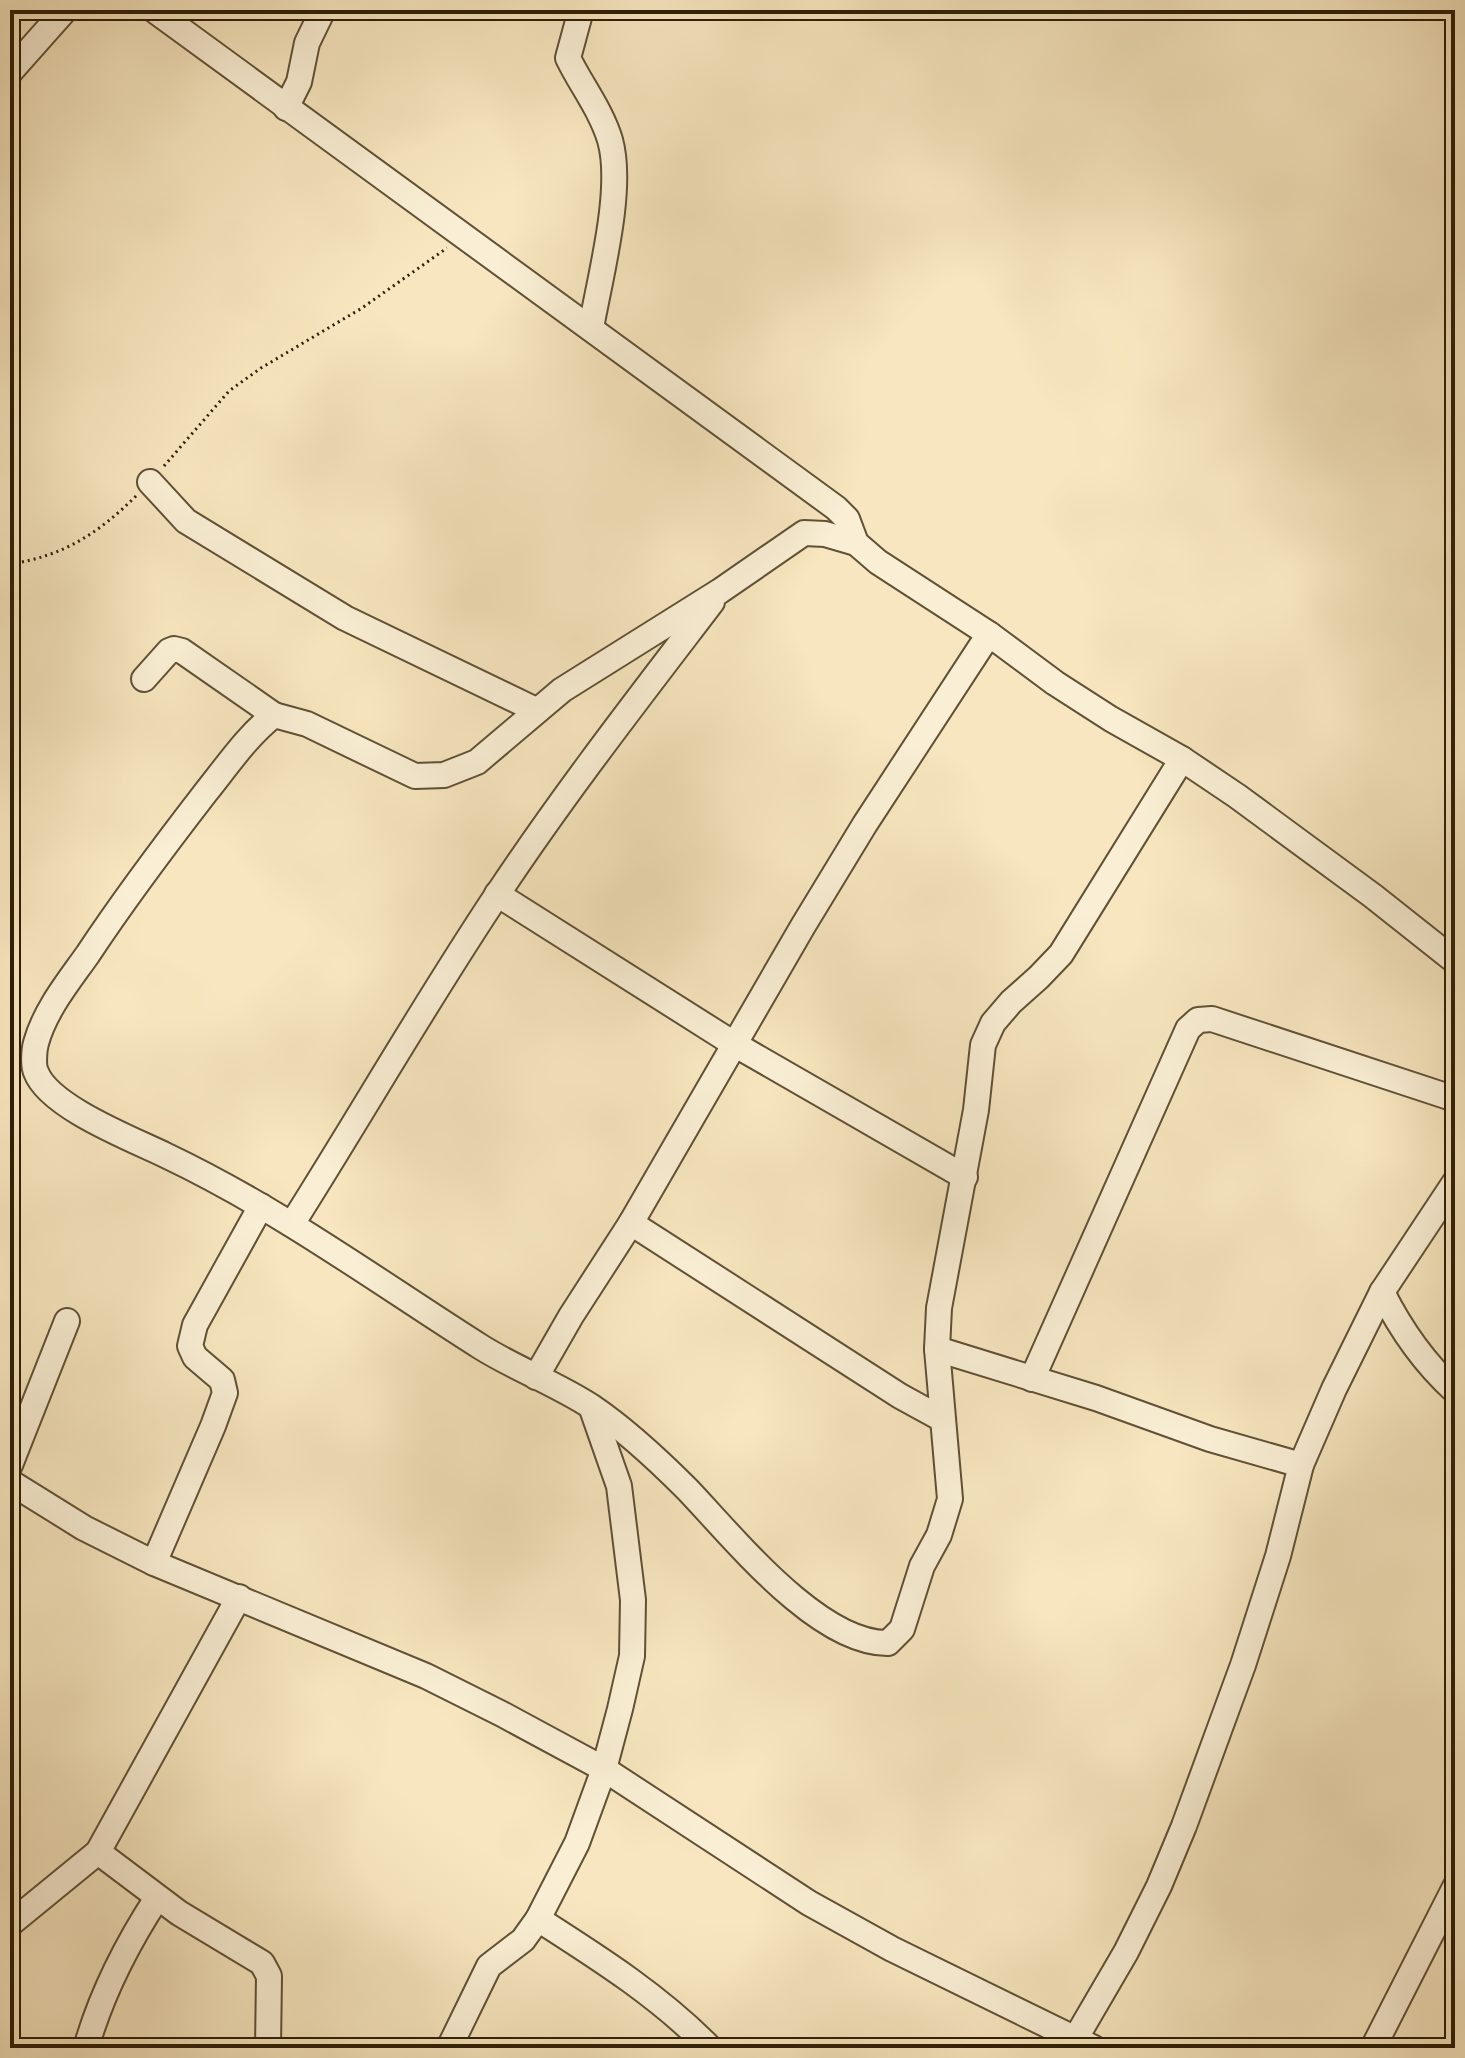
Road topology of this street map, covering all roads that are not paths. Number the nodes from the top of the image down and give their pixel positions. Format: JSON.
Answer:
{"nodes":[{"id":1,"x":65,"y":10,"type":"edge"},
{"id":2,"x":154,"y":10,"type":"edge"},
{"id":3,"x":323,"y":10,"type":"edge"},
{"id":4,"x":581,"y":10,"type":"edge"},
{"id":5,"x":10,"y":72,"type":"edge"},
{"id":6,"x":286,"y":108,"type":"junction"},
{"id":7,"x":591,"y":328,"type":"junction"},
{"id":8,"x":150,"y":482,"type":"road end"},
{"id":9,"x":856,"y":543,"type":"junction"},
{"id":10,"x":720,"y":591,"type":"junction"},
{"id":11,"x":989,"y":634,"type":"junction"},
{"id":12,"x":144,"y":679,"type":"dead end"},
{"id":13,"x":536,"y":710,"type":"junction"},
{"id":14,"x":274,"y":715,"type":"junction"},
{"id":15,"x":1182,"y":759,"type":"junction"},
{"id":16,"x":497,"y":894,"type":"junction"},
{"id":17,"x":1455,"y":961,"type":"edge"},
{"id":18,"x":734,"y":1044,"type":"junction"},
{"id":19,"x":1455,"y":1099,"type":"edge"},
{"id":20,"x":965,"y":1177,"type":"junction"},
{"id":21,"x":1455,"y":1182,"type":"edge"},
{"id":22,"x":261,"y":1206,"type":"junction"},
{"id":23,"x":631,"y":1223,"type":"junction"},
{"id":24,"x":292,"y":1224,"type":"junction"},
{"id":25,"x":1382,"y":1292,"type":"junction"},
{"id":26,"x":67,"y":1321,"type":"dead end"},
{"id":27,"x":937,"y":1349,"type":"junction"},
{"id":28,"x":536,"y":1377,"type":"junction"},
{"id":29,"x":1032,"y":1379,"type":"junction"},
{"id":30,"x":1455,"y":1391,"type":"edge"},
{"id":31,"x":591,"y":1406,"type":"junction"},
{"id":32,"x":942,"y":1419,"type":"junction"},
{"id":33,"x":10,"y":1465,"type":"edge"},
{"id":34,"x":1301,"y":1465,"type":"junction"},
{"id":35,"x":10,"y":1482,"type":"edge"},
{"id":36,"x":154,"y":1563,"type":"junction"},
{"id":37,"x":239,"y":1597,"type":"junction"},
{"id":38,"x":604,"y":1769,"type":"junction"},
{"id":39,"x":98,"y":1852,"type":"junction"},
{"id":40,"x":1455,"y":1887,"type":"edge"},
{"id":41,"x":157,"y":1898,"type":"junction"},
{"id":42,"x":538,"y":1919,"type":"junction"},
{"id":43,"x":10,"y":1924,"type":"edge"},
{"id":44,"x":1080,"y":2045,"type":"edge"},
{"id":45,"x":86,"y":2048,"type":"edge"},
{"id":46,"x":268,"y":2048,"type":"edge"},
{"id":47,"x":449,"y":2048,"type":"edge"},
{"id":48,"x":710,"y":2048,"type":"edge"},
{"id":49,"x":1373,"y":2048,"type":"edge"}],
"edges":[{"from":1,"to":5,"type":"street"},
{"from":2,"to":6,"type":"street"},
{"from":3,"to":6,"type":"street"},
{"from":4,"to":7,"type":"street"},
{"from":6,"to":7,"type":"street"},
{"from":7,"to":9,"type":"street"},
{"from":8,"to":13,"type":"street"},
{"from":9,"to":10,"type":"street"},
{"from":9,"to":11,"type":"street"},
{"from":10,"to":13,"type":"street"},
{"from":10,"to":16,"type":"street"},
{"from":11,"to":15,"type":"street"},
{"from":11,"to":18,"type":"street"},
{"from":12,"to":14,"type":"street"},
{"from":13,"to":14,"type":"street"},
{"from":14,"to":22,"type":"street"},
{"from":15,"to":17,"type":"street"},
{"from":15,"to":20,"type":"street"},
{"from":16,"to":18,"type":"street"},
{"from":16,"to":24,"type":"street"},
{"from":18,"to":20,"type":"street"},
{"from":18,"to":23,"type":"street"},
{"from":19,"to":29,"type":"street"},
{"from":20,"to":27,"type":"street"},
{"from":21,"to":25,"type":"street"},
{"from":22,"to":24,"type":"street"},
{"from":22,"to":36,"type":"street"},
{"from":23,"to":28,"type":"street"},
{"from":23,"to":32,"type":"street"},
{"from":24,"to":28,"type":"street"},
{"from":25,"to":30,"type":"street"},
{"from":25,"to":34,"type":"street"},
{"from":26,"to":33,"type":"street"},
{"from":27,"to":29,"type":"street"},
{"from":27,"to":32,"type":"street"},
{"from":28,"to":31,"type":"street"},
{"from":29,"to":34,"type":"street"},
{"from":31,"to":32,"type":"street"},
{"from":31,"to":38,"type":"street"},
{"from":34,"to":44,"type":"street"},
{"from":35,"to":36,"type":"street"},
{"from":36,"to":37,"type":"street"},
{"from":37,"to":38,"type":"street"},
{"from":37,"to":39,"type":"street"},
{"from":38,"to":42,"type":"street"},
{"from":38,"to":44,"type":"street"},
{"from":39,"to":41,"type":"street"},
{"from":39,"to":43,"type":"street"},
{"from":40,"to":49,"type":"street"},
{"from":41,"to":45,"type":"street"},
{"from":41,"to":46,"type":"street"},
{"from":42,"to":47,"type":"street"},
{"from":42,"to":48,"type":"street"}]}
